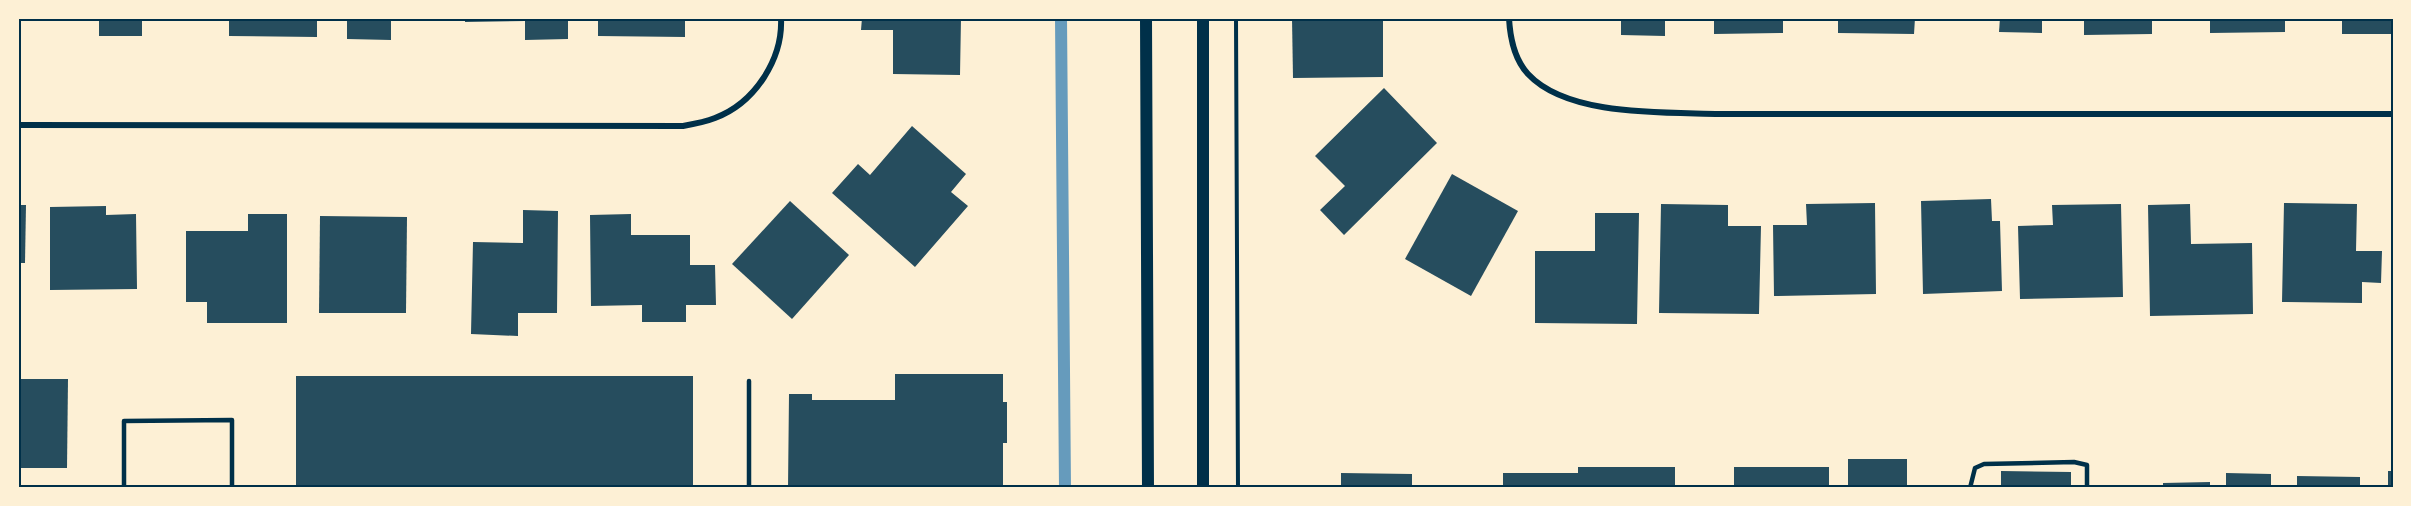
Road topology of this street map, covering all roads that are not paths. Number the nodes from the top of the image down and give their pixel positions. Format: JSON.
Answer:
{"nodes":[{"id":1,"x":781,"y":18,"type":"edge"},
{"id":2,"x":1146,"y":18,"type":"edge"},
{"id":3,"x":1203,"y":18,"type":"edge"},
{"id":4,"x":1509,"y":18,"type":"edge"},
{"id":5,"x":2393,"y":114,"type":"edge"},
{"id":6,"x":18,"y":125,"type":"edge"},
{"id":7,"x":749,"y":381,"type":"dead end"},
{"id":8,"x":124,"y":488,"type":"edge"},
{"id":9,"x":232,"y":488,"type":"edge"},
{"id":10,"x":749,"y":488,"type":"edge"},
{"id":11,"x":1148,"y":488,"type":"edge"},
{"id":12,"x":1203,"y":488,"type":"edge"},
{"id":13,"x":1970,"y":488,"type":"edge"},
{"id":14,"x":2087,"y":488,"type":"edge"}],
"edges":[{"from":1,"to":6,"type":"street"},
{"from":2,"to":11,"type":"main road"},
{"from":3,"to":12,"type":"main road"},
{"from":4,"to":5,"type":"street"},
{"from":7,"to":10,"type":"lane"},
{"from":8,"to":9,"type":"lane"},
{"from":13,"to":14,"type":"lane"}]}
